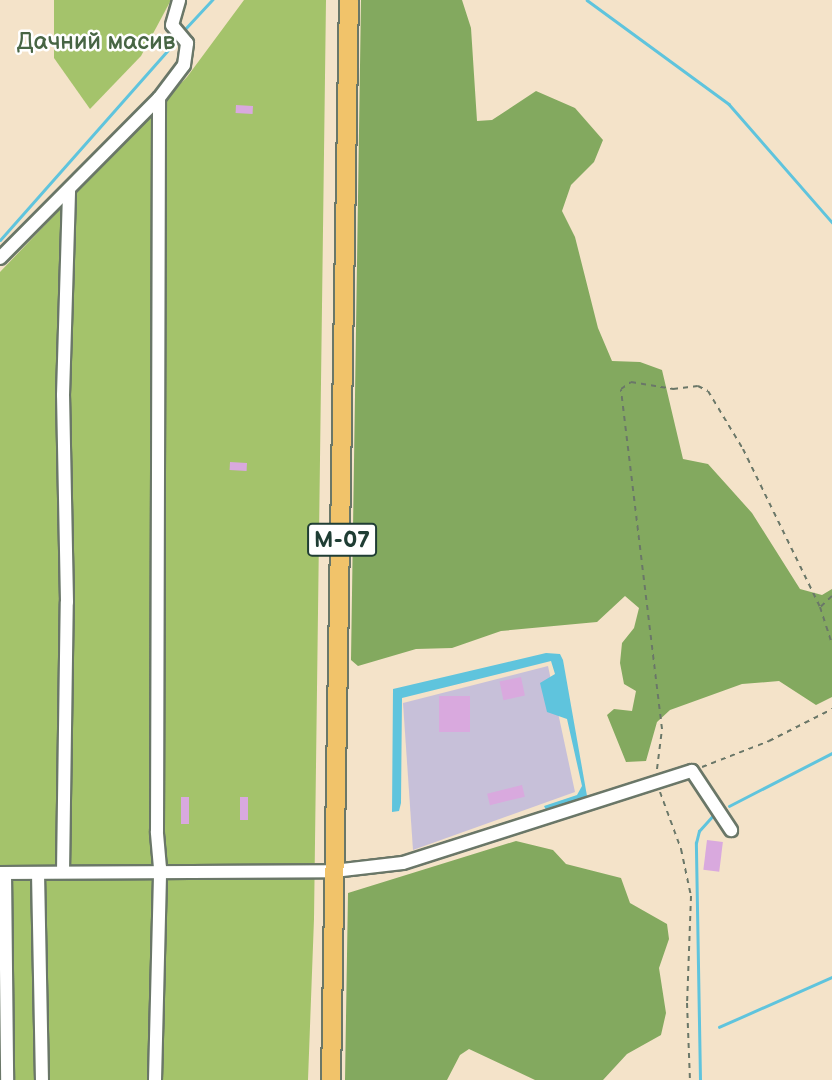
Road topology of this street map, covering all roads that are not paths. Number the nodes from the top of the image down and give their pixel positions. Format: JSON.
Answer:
{"nodes":[{"id":1,"x":179,"y":0,"type":"edge"},
{"id":2,"x":349,"y":0,"type":"edge"},
{"id":3,"x":159,"y":98,"type":"junction"},
{"id":4,"x":69,"y":189,"type":"junction"},
{"id":5,"x":0,"y":258,"type":"edge"},
{"id":6,"x":732,"y":830,"type":"dead end"},
{"id":7,"x":160,"y":869,"type":"junction"},
{"id":8,"x":334,"y":871,"type":"junction"},
{"id":9,"x":64,"y":872,"type":"junction"},
{"id":10,"x":2,"y":873,"type":"edge"},
{"id":11,"x":38,"y":873,"type":"junction"},
{"id":12,"x":7,"y":1080,"type":"edge"},
{"id":13,"x":42,"y":1080,"type":"edge"},
{"id":14,"x":155,"y":1080,"type":"edge"},
{"id":15,"x":331,"y":1080,"type":"edge"}],
"edges":[{"from":1,"to":3,"type":"street"},
{"from":2,"to":8,"type":"highway","number":"М-07"},
{"from":3,"to":4,"type":"street"},
{"from":3,"to":7,"type":"street"},
{"from":4,"to":5,"type":"street"},
{"from":4,"to":9,"type":"street"},
{"from":6,"to":8,"type":"street"},
{"from":7,"to":8,"type":"street"},
{"from":7,"to":9,"type":"street"},
{"from":7,"to":14,"type":"street"},
{"from":8,"to":15,"type":"highway","number":"М-07"},
{"from":9,"to":11,"type":"street"},
{"from":10,"to":11,"type":"street"},
{"from":10,"to":12,"type":"street"},
{"from":11,"to":13,"type":"street"}]}
